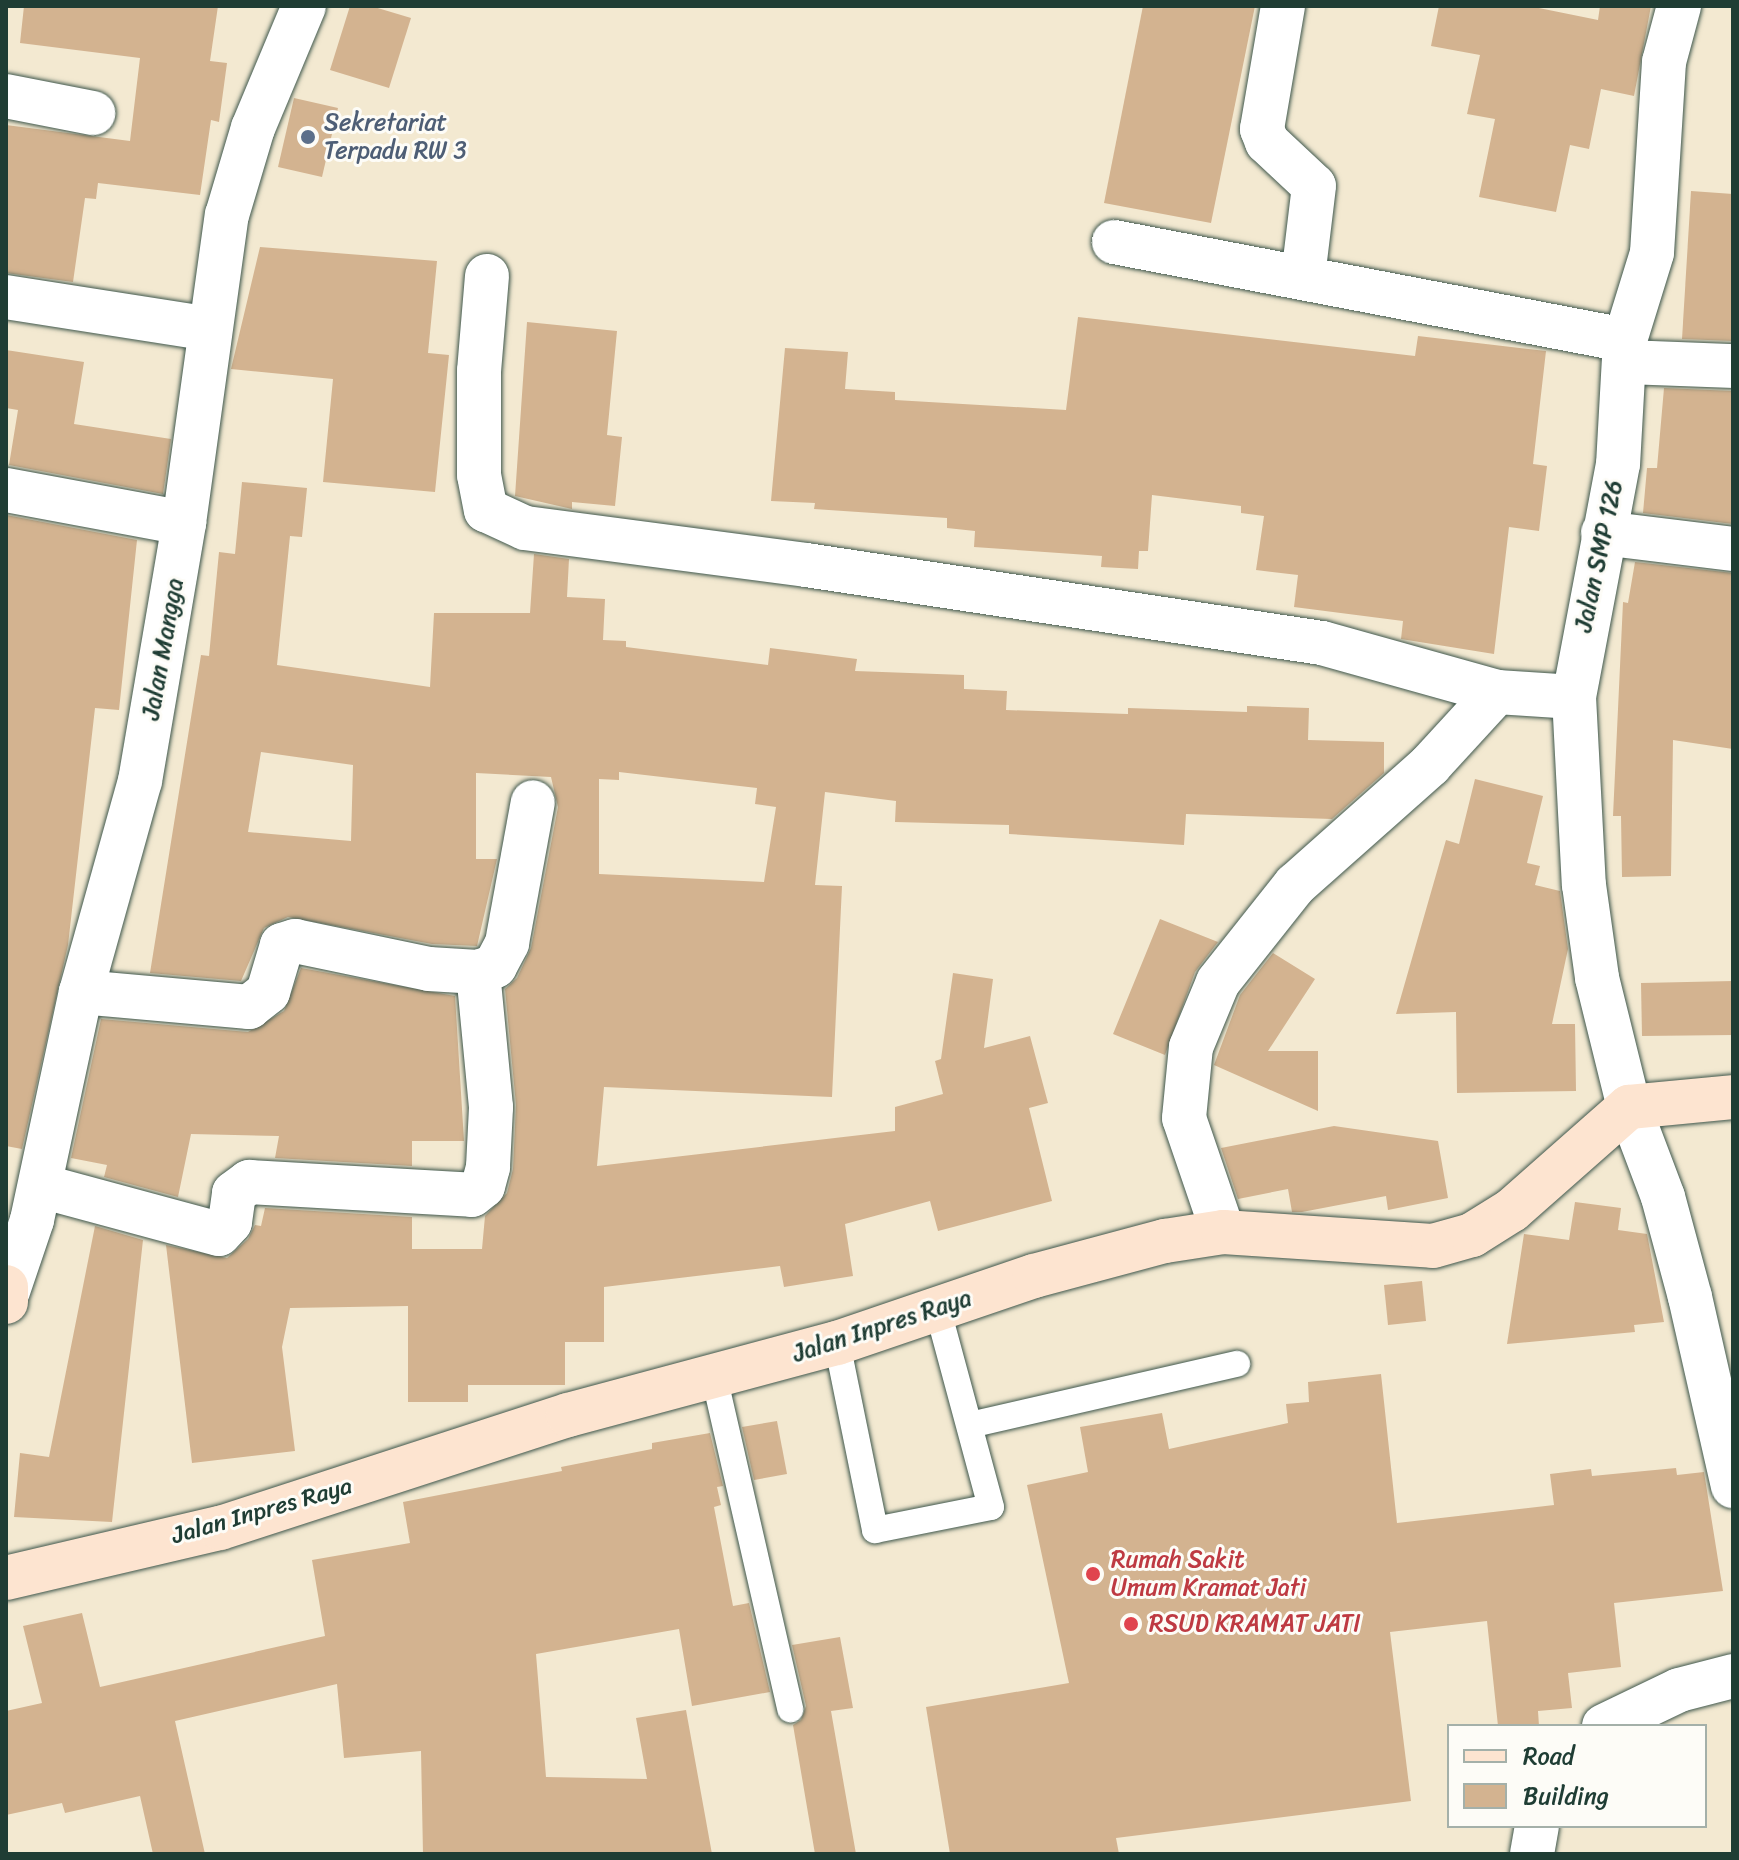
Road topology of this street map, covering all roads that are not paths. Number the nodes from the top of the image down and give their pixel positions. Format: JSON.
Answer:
{"nodes":[{"id":1,"x":304,"y":6,"type":"edge"},
{"id":2,"x":1283,"y":6,"type":"edge"},
{"id":3,"x":1679,"y":6,"type":"edge"},
{"id":4,"x":6,"y":96,"type":"edge"},
{"id":5,"x":93,"y":113,"type":"dead end"},
{"id":6,"x":1114,"y":242,"type":"dead end"},
{"id":7,"x":487,"y":276,"type":"dead end"},
{"id":8,"x":1303,"y":277,"type":"junction"},
{"id":9,"x":6,"y":297,"type":"edge"},
{"id":10,"x":210,"y":329,"type":"junction"},
{"id":11,"x":1627,"y":351,"type":"junction"},
{"id":12,"x":1733,"y":366,"type":"edge"},
{"id":13,"x":6,"y":490,"type":"edge"},
{"id":14,"x":184,"y":523,"type":"junction"},
{"id":15,"x":1603,"y":533,"type":"junction"},
{"id":16,"x":1733,"y":549,"type":"edge"},
{"id":17,"x":1497,"y":692,"type":"junction"},
{"id":18,"x":1574,"y":697,"type":"junction"},
{"id":19,"x":533,"y":802,"type":"dead end"},
{"id":20,"x":478,"y":972,"type":"junction"},
{"id":21,"x":81,"y":992,"type":"junction"},
{"id":22,"x":1733,"y":1097,"type":"edge"},
{"id":23,"x":1629,"y":1107,"type":"junction"},
{"id":24,"x":41,"y":1186,"type":"junction"},
{"id":25,"x":1223,"y":1232,"type":"junction"},
{"id":26,"x":7,"y":1293,"type":"edge"},
{"id":27,"x":938,"y":1310,"type":"junction"},
{"id":28,"x":837,"y":1343,"type":"junction"},
{"id":29,"x":1237,"y":1364,"type":"dead end"},
{"id":30,"x":714,"y":1376,"type":"junction"},
{"id":31,"x":970,"y":1425,"type":"junction"},
{"id":32,"x":1733,"y":1486,"type":"edge"},
{"id":33,"x":6,"y":1578,"type":"edge"},
{"id":34,"x":1733,"y":1676,"type":"edge"},
{"id":35,"x":790,"y":1709,"type":"dead end"},
{"id":36,"x":1608,"y":1724,"type":"edge"},
{"id":37,"x":1537,"y":1828,"type":"edge"},
{"id":38,"x":1532,"y":1854,"type":"edge"}],
"edges":[{"from":1,"to":10,"type":"street","name":"Jalan Mangga"},
{"from":2,"to":8,"type":"street"},
{"from":3,"to":11,"type":"street","name":"Jalan SMP 126"},
{"from":4,"to":5,"type":"street"},
{"from":6,"to":8,"type":"street"},
{"from":7,"to":17,"type":"street"},
{"from":8,"to":11,"type":"street"},
{"from":9,"to":10,"type":"street"},
{"from":10,"to":14,"type":"street","name":"Jalan Mangga"},
{"from":11,"to":12,"type":"street"},
{"from":11,"to":15,"type":"street","name":"Jalan SMP 126"},
{"from":13,"to":14,"type":"street"},
{"from":14,"to":21,"type":"street","name":"Jalan Mangga"},
{"from":15,"to":16,"type":"street"},
{"from":15,"to":18,"type":"street","name":"Jalan SMP 126"},
{"from":17,"to":18,"type":"street"},
{"from":17,"to":25,"type":"street"},
{"from":18,"to":23,"type":"street","name":"Jalan SMP 126"},
{"from":19,"to":20,"type":"street"},
{"from":20,"to":21,"type":"street"},
{"from":20,"to":24,"type":"street"},
{"from":21,"to":24,"type":"street","name":"Jalan Mangga"},
{"from":22,"to":23,"type":"street"},
{"from":23,"to":25,"type":"street","name":"Jalan Inpres Raya"},
{"from":23,"to":32,"type":"street","name":"Jalan SMP 126"},
{"from":24,"to":26,"type":"street","name":"Jalan Mangga"},
{"from":25,"to":27,"type":"street","name":"Jalan Inpres Raya"},
{"from":27,"to":28,"type":"street","name":"Jalan Inpres Raya"},
{"from":27,"to":31,"type":"lane"},
{"from":28,"to":30,"type":"street","name":"Jalan Inpres Raya"},
{"from":28,"to":31,"type":"lane"},
{"from":29,"to":31,"type":"lane"},
{"from":30,"to":33,"type":"street","name":"Jalan Inpres Raya"},
{"from":30,"to":35,"type":"lane"},
{"from":34,"to":36,"type":"street"},
{"from":37,"to":38,"type":"street"}]}
